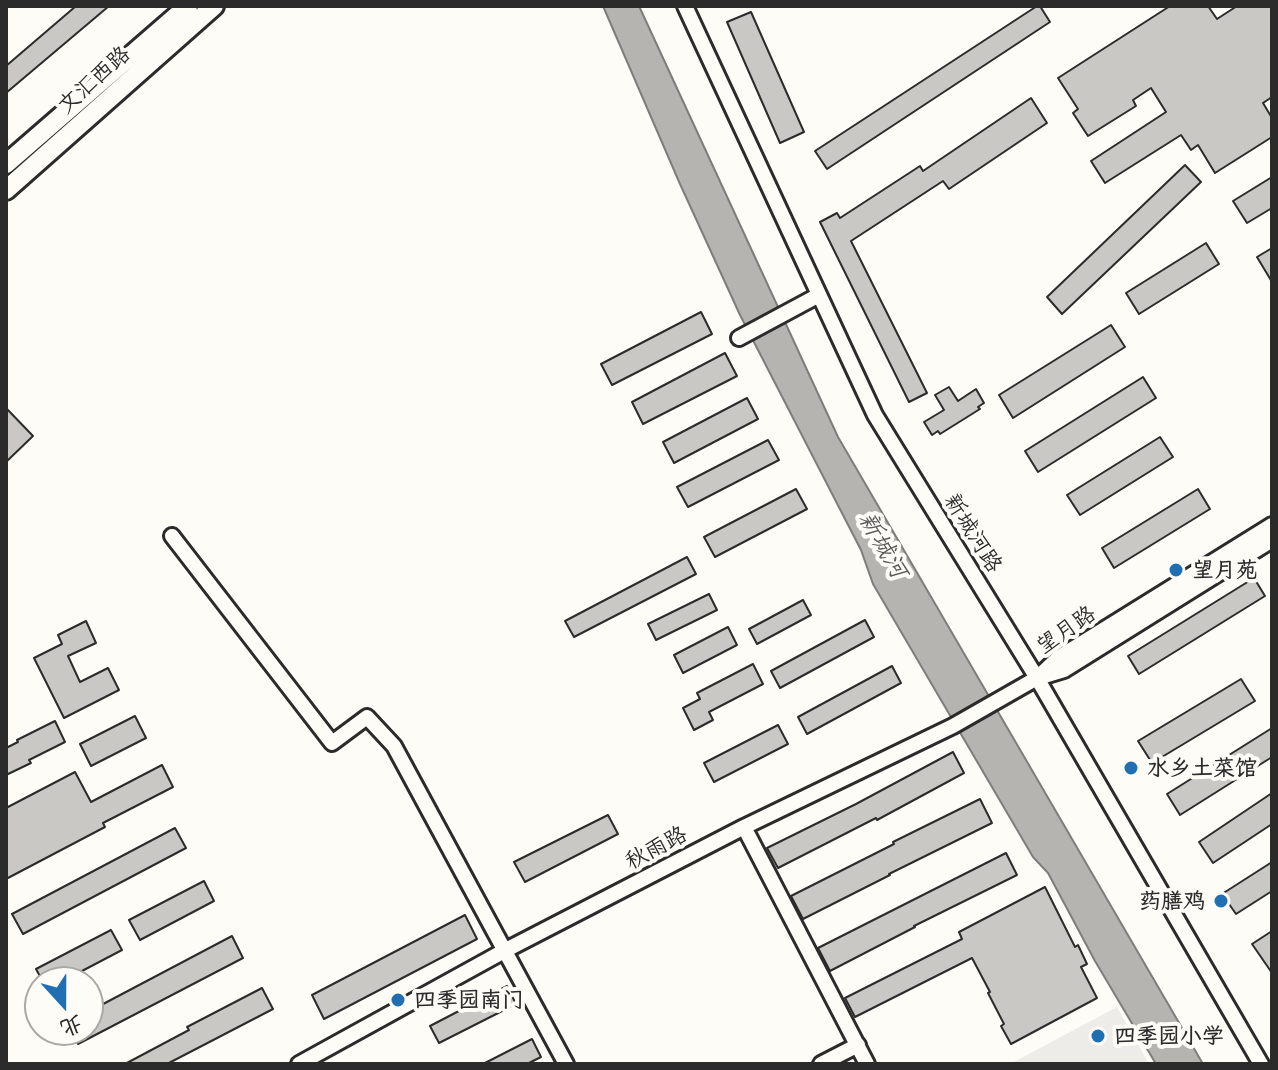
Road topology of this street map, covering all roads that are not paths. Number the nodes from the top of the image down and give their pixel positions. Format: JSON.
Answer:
{"nodes":[{"id":1,"x":187,"y":6,"type":"edge"},
{"id":2,"x":214,"y":6,"type":"edge"},
{"id":3,"x":685,"y":6,"type":"edge"},
{"id":4,"x":6,"y":164,"type":"edge"},
{"id":5,"x":6,"y":190,"type":"edge"},
{"id":6,"x":819,"y":295,"type":"junction"},
{"id":7,"x":739,"y":338,"type":"dead end"},
{"id":8,"x":1272,"y":525,"type":"edge"},
{"id":9,"x":172,"y":536,"type":"dead end"},
{"id":10,"x":1272,"y":540,"type":"edge"},
{"id":11,"x":1037,"y":678,"type":"junction"},
{"id":12,"x":744,"y":827,"type":"junction"},
{"id":13,"x":504,"y":951,"type":"junction"},
{"id":14,"x":858,"y":1045,"type":"junction"},
{"id":15,"x":304,"y":1063,"type":"edge"},
{"id":16,"x":566,"y":1064,"type":"edge"},
{"id":17,"x":821,"y":1064,"type":"edge"},
{"id":18,"x":867,"y":1064,"type":"edge"},
{"id":19,"x":1261,"y":1064,"type":"edge"}],
"edges":[{"from":1,"to":4,"type":"main road","name":"文汇西路"},
{"from":2,"to":5,"type":"main road","name":"文汇西路"},
{"from":3,"to":6,"type":"street","name":"新城河路"},
{"from":6,"to":7,"type":"street"},
{"from":6,"to":11,"type":"street","name":"新城河路"},
{"from":8,"to":11,"type":"street","name":"望月路"},
{"from":9,"to":13,"type":"street"},
{"from":10,"to":11,"type":"street","name":"望月路"},
{"from":11,"to":12,"type":"street","name":"秋雨路"},
{"from":11,"to":19,"type":"street","name":"新城河路"},
{"from":12,"to":13,"type":"street","name":"秋雨路"},
{"from":12,"to":14,"type":"street"},
{"from":13,"to":15,"type":"street","name":"秋雨路"},
{"from":13,"to":16,"type":"street"},
{"from":14,"to":17,"type":"street"},
{"from":14,"to":18,"type":"street"}]}
